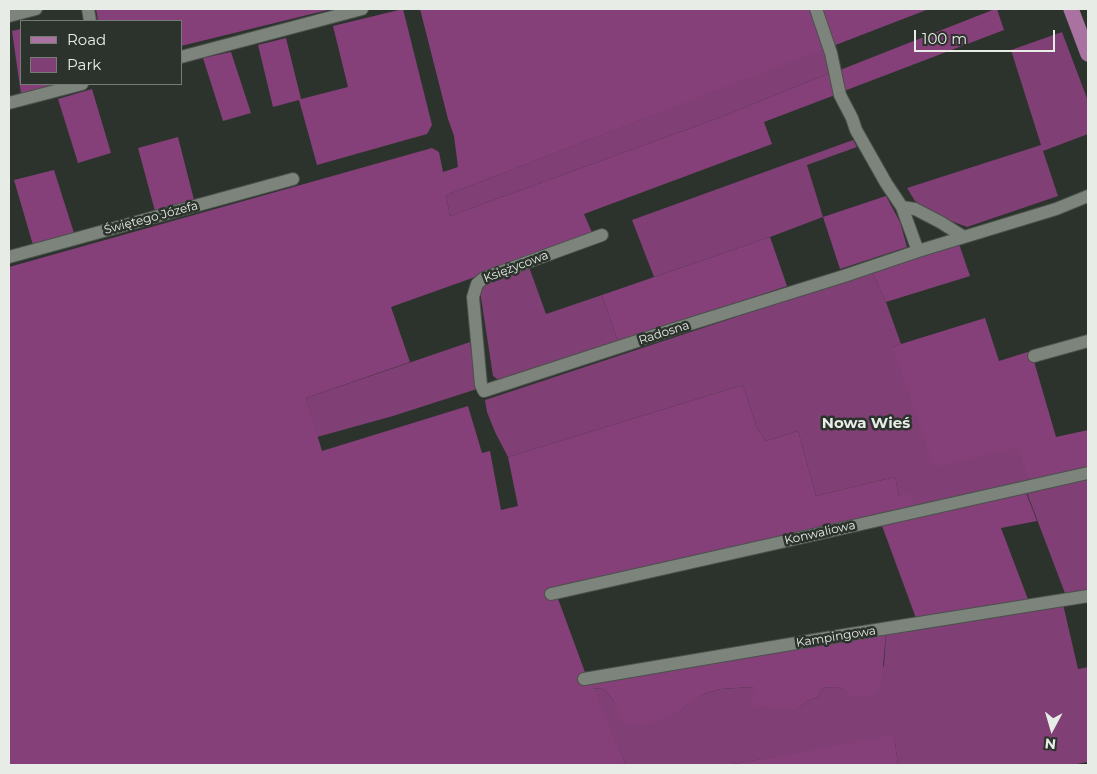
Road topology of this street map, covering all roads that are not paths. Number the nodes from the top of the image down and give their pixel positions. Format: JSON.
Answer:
{"nodes":[{"id":1,"x":36,"y":9,"type":"edge"},
{"id":2,"x":362,"y":9,"type":"edge"},
{"id":3,"x":816,"y":9,"type":"edge"},
{"id":4,"x":1071,"y":9,"type":"edge"},
{"id":5,"x":9,"y":16,"type":"edge"},
{"id":6,"x":1088,"y":54,"type":"edge"},
{"id":7,"x":182,"y":58,"type":"edge"},
{"id":8,"x":78,"y":85,"type":"edge"},
{"id":9,"x":9,"y":103,"type":"edge"},
{"id":10,"x":292,"y":179,"type":"dead end"},
{"id":11,"x":1088,"y":196,"type":"edge"},
{"id":12,"x":902,"y":207,"type":"junction"},
{"id":13,"x":602,"y":235,"type":"dead end"},
{"id":14,"x":964,"y":237,"type":"junction"},
{"id":15,"x":918,"y":251,"type":"junction"},
{"id":16,"x":9,"y":256,"type":"edge"},
{"id":17,"x":1088,"y":341,"type":"edge"},
{"id":18,"x":1034,"y":356,"type":"dead end"},
{"id":19,"x":484,"y":391,"type":"joint"},
{"id":20,"x":1088,"y":472,"type":"edge"},
{"id":21,"x":551,"y":594,"type":"dead end"},
{"id":22,"x":1088,"y":596,"type":"edge"},
{"id":23,"x":584,"y":679,"type":"dead end"}],
"edges":[{"from":1,"to":5,"type":"street"},
{"from":2,"to":7,"type":"street"},
{"from":3,"to":12,"type":"street"},
{"from":4,"to":6,"type":"main road"},
{"from":8,"to":9,"type":"street"},
{"from":10,"to":16,"type":"street","name":"Świętego Józefa"},
{"from":11,"to":14,"type":"street","name":"Radosna"},
{"from":12,"to":14,"type":"street"},
{"from":12,"to":15,"type":"street"},
{"from":13,"to":19,"type":"street","name":"Księżycowa"},
{"from":14,"to":15,"type":"street","name":"Radosna"},
{"from":15,"to":19,"type":"street","name":"Radosna"},
{"from":17,"to":18,"type":"street"},
{"from":20,"to":21,"type":"street","name":"Konwaliowa"},
{"from":22,"to":23,"type":"street","name":"Kampingowa"}]}
